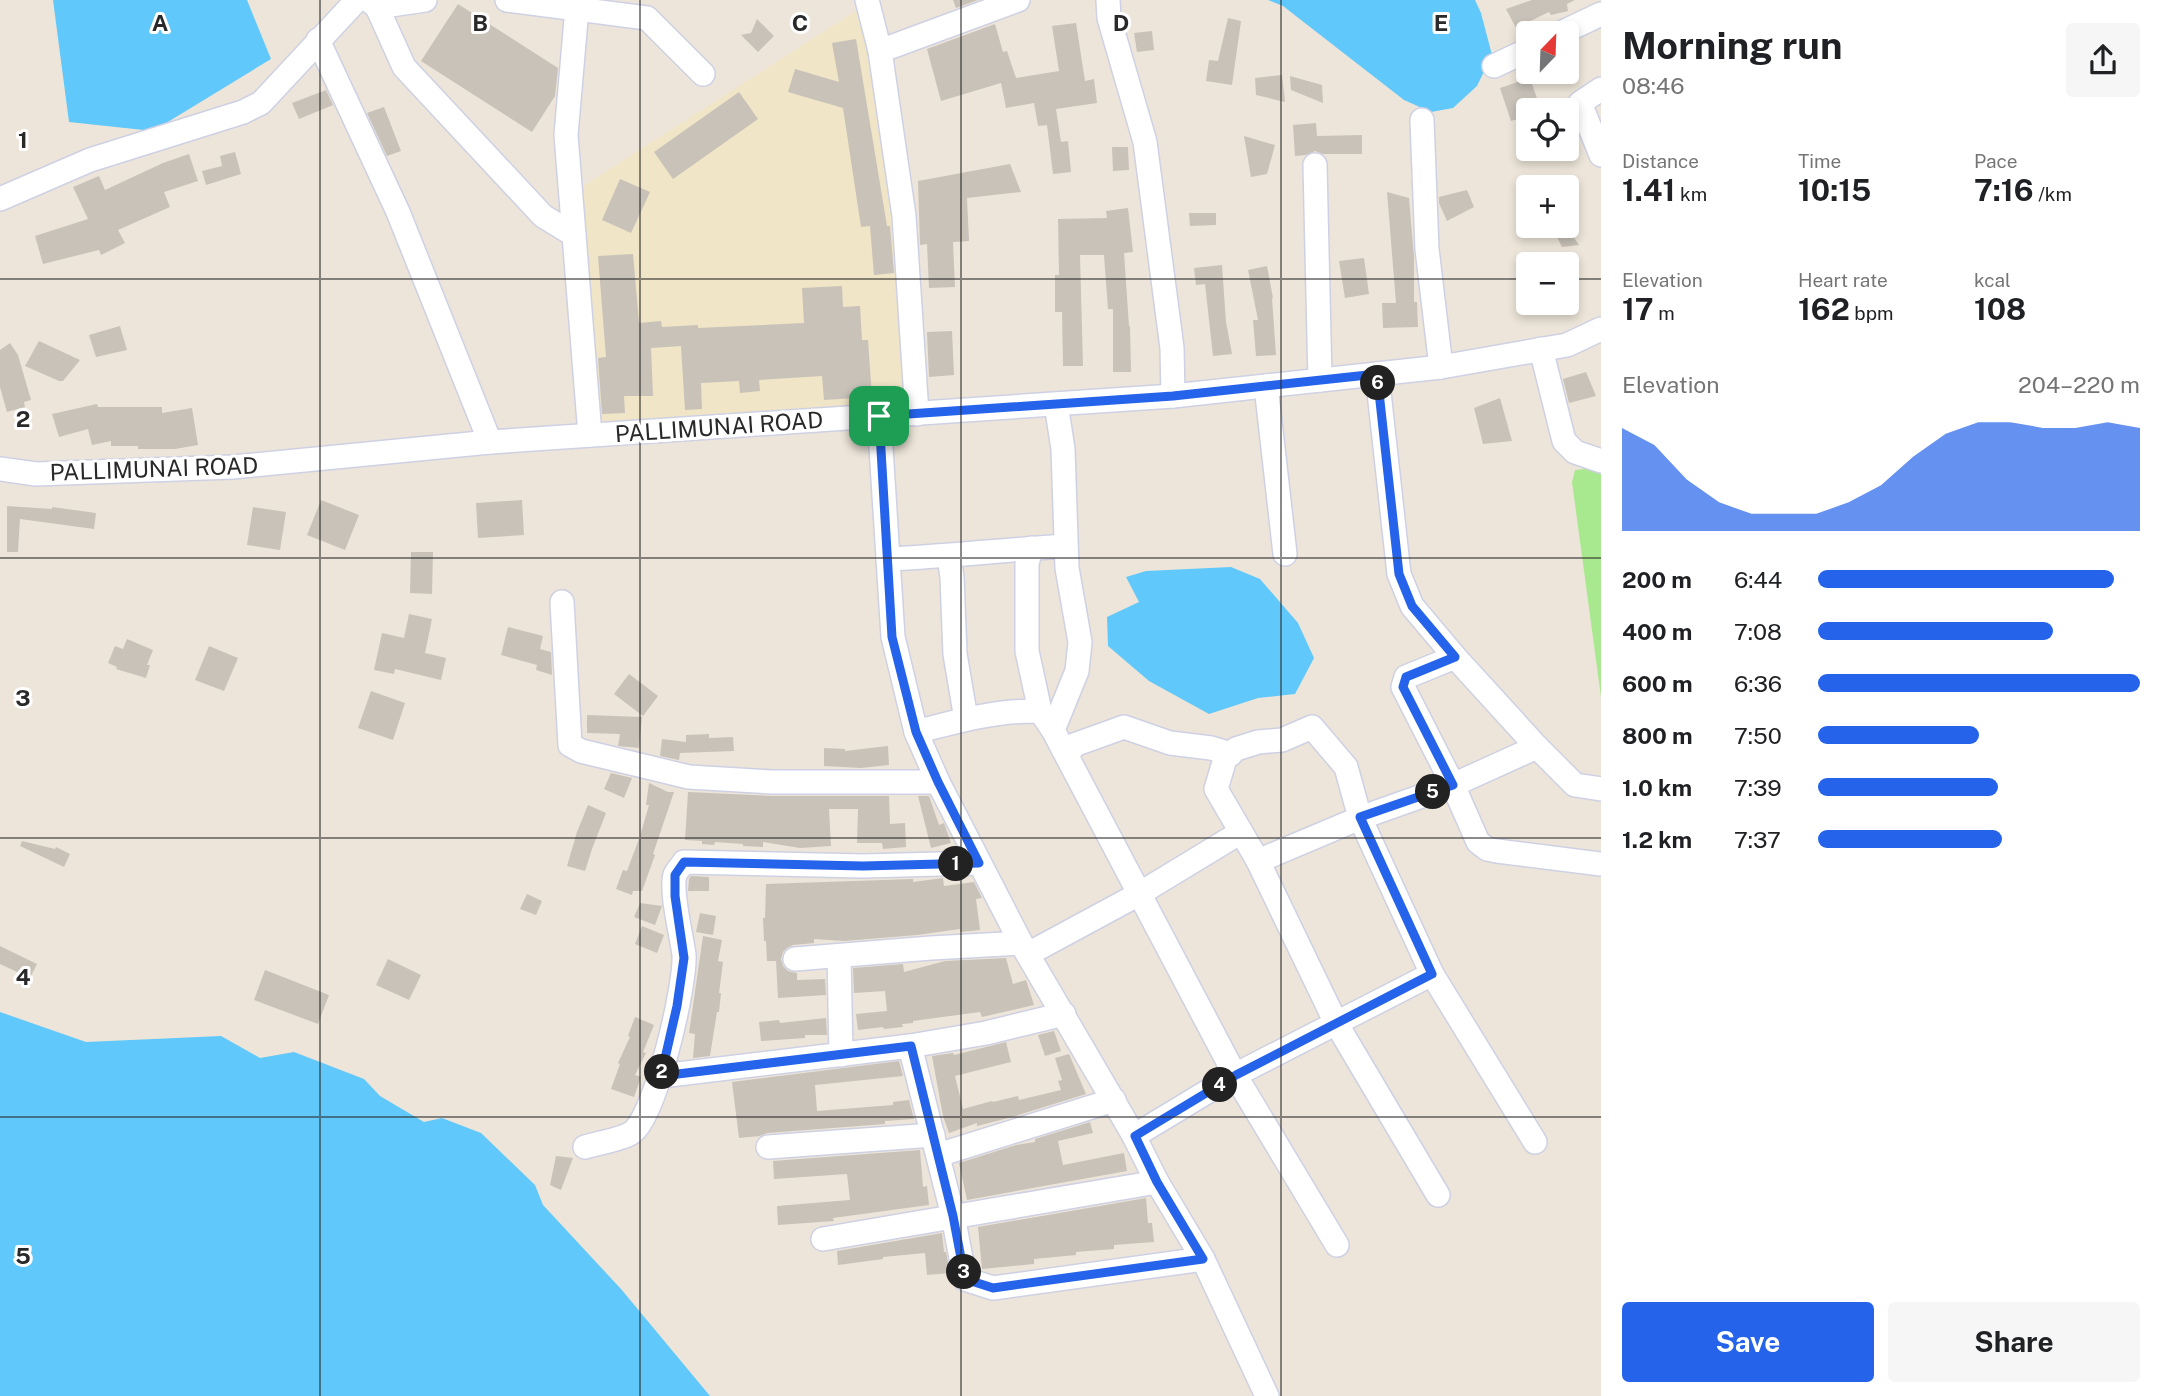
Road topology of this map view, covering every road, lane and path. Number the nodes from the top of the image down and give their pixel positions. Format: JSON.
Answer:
{"nodes":[{"id":1,"x":425,"y":0,"type":"edge"},
{"id":2,"x":507,"y":0,"type":"edge"},
{"id":3,"x":867,"y":0,"type":"edge"},
{"id":4,"x":1018,"y":0,"type":"edge"},
{"id":5,"x":1108,"y":0,"type":"edge"},
{"id":6,"x":367,"y":2,"type":"edge"},
{"id":7,"x":577,"y":8,"type":"junction"},
{"id":8,"x":1601,"y":14,"type":"edge"},
{"id":9,"x":1579,"y":24,"type":"edge"},
{"id":10,"x":318,"y":40,"type":"junction"},
{"id":11,"x":880,"y":51,"type":"junction"},
{"id":12,"x":1516,"y":56,"type":"edge"},
{"id":13,"x":1494,"y":66,"type":"dead end"},
{"id":14,"x":703,"y":74,"type":"dead end"},
{"id":15,"x":1601,"y":89,"type":"edge"},
{"id":16,"x":1422,"y":120,"type":"dead end"},
{"id":17,"x":1601,"y":155,"type":"edge"},
{"id":18,"x":1315,"y":165,"type":"dead end"},
{"id":19,"x":2,"y":190,"type":"edge"},
{"id":20,"x":573,"y":236,"type":"junction"},
{"id":21,"x":1601,"y":330,"type":"edge"},
{"id":22,"x":1541,"y":349,"type":"junction"},
{"id":23,"x":1441,"y":367,"type":"junction"},
{"id":24,"x":1377,"y":374,"type":"junction"},
{"id":25,"x":1320,"y":380,"type":"junction"},
{"id":26,"x":1266,"y":386,"type":"junction"},
{"id":27,"x":1173,"y":396,"type":"junction"},
{"id":28,"x":1056,"y":404,"type":"junction"},
{"id":29,"x":917,"y":414,"type":"junction"},
{"id":30,"x":879,"y":416,"type":"junction"},
{"id":31,"x":590,"y":435,"type":"junction"},
{"id":32,"x":490,"y":442,"type":"junction"},
{"id":33,"x":1601,"y":461,"type":"edge"},
{"id":34,"x":0,"y":469,"type":"edge"},
{"id":35,"x":1031,"y":548,"type":"junction"},
{"id":36,"x":1285,"y":554,"type":"dead end"},
{"id":37,"x":949,"y":556,"type":"junction"},
{"id":38,"x":1066,"y":557,"type":"junction"},
{"id":39,"x":888,"y":559,"type":"junction"},
{"id":40,"x":562,"y":602,"type":"dead end"},
{"id":41,"x":1455,"y":657,"type":"junction"},
{"id":42,"x":1040,"y":711,"type":"junction"},
{"id":43,"x":966,"y":719,"type":"junction"},
{"id":44,"x":1053,"y":730,"type":"junction"},
{"id":45,"x":916,"y":732,"type":"junction"},
{"id":46,"x":1537,"y":747,"type":"junction"},
{"id":47,"x":1242,"y":748,"type":"junction"},
{"id":48,"x":1067,"y":756,"type":"junction"},
{"id":49,"x":938,"y":782,"type":"junction"},
{"id":50,"x":1453,"y":785,"type":"junction"},
{"id":51,"x":1601,"y":789,"type":"edge"},
{"id":52,"x":1360,"y":817,"type":"junction"},
{"id":53,"x":1241,"y":832,"type":"junction"},
{"id":54,"x":1258,"y":861,"type":"junction"},
{"id":55,"x":979,"y":863,"type":"junction"},
{"id":56,"x":1601,"y":864,"type":"edge"},
{"id":57,"x":1139,"y":894,"type":"junction"},
{"id":58,"x":1025,"y":949,"type":"junction"},
{"id":59,"x":839,"y":956,"type":"junction"},
{"id":60,"x":796,"y":959,"type":"dead end"},
{"id":61,"x":1432,"y":974,"type":"junction"},
{"id":62,"x":1063,"y":1014,"type":"junction"},
{"id":63,"x":1336,"y":1023,"type":"junction"},
{"id":64,"x":911,"y":1046,"type":"junction"},
{"id":65,"x":841,"y":1055,"type":"junction"},
{"id":66,"x":1236,"y":1075,"type":"junction"},
{"id":67,"x":661,"y":1076,"type":"junction"},
{"id":68,"x":1114,"y":1100,"type":"junction"},
{"id":69,"x":1135,"y":1136,"type":"junction"},
{"id":70,"x":1535,"y":1142,"type":"dead end"},
{"id":71,"x":935,"y":1145,"type":"junction"},
{"id":72,"x":585,"y":1146,"type":"dead end"},
{"id":73,"x":768,"y":1147,"type":"dead end"},
{"id":74,"x":1157,"y":1182,"type":"junction"},
{"id":75,"x":1438,"y":1195,"type":"dead end"},
{"id":76,"x":953,"y":1216,"type":"junction"},
{"id":77,"x":823,"y":1239,"type":"dead end"},
{"id":78,"x":1336,"y":1245,"type":"dead end"},
{"id":79,"x":1203,"y":1259,"type":"junction"},
{"id":80,"x":1267,"y":1396,"type":"edge"}],
"edges":[{"from":1,"to":6,"type":"street"},
{"from":2,"to":7,"type":"street"},
{"from":3,"to":11,"type":"street"},
{"from":4,"to":11,"type":"street"},
{"from":5,"to":27,"type":"street"},
{"from":6,"to":10,"type":"street"},
{"from":6,"to":20,"type":"street"},
{"from":7,"to":14,"type":"street"},
{"from":7,"to":20,"type":"street"},
{"from":8,"to":9,"type":"street"},
{"from":10,"to":19,"type":"street"},
{"from":10,"to":32,"type":"street"},
{"from":11,"to":29,"type":"street"},
{"from":12,"to":13,"type":"street"},
{"from":15,"to":17,"type":"street"},
{"from":16,"to":23,"type":"street"},
{"from":18,"to":25,"type":"street"},
{"from":20,"to":31,"type":"street"},
{"from":21,"to":22,"type":"street","name":"PALLIMUNAI ROAD"},
{"from":22,"to":23,"type":"street","name":"PALLIMUNAI ROAD"},
{"from":22,"to":33,"type":"street"},
{"from":23,"to":24,"type":"street","name":"PALLIMUNAI ROAD"},
{"from":24,"to":25,"type":"street","name":"PALLIMUNAI ROAD"},
{"from":24,"to":41,"type":"street"},
{"from":25,"to":26,"type":"street","name":"PALLIMUNAI ROAD"},
{"from":26,"to":27,"type":"street","name":"PALLIMUNAI ROAD"},
{"from":26,"to":36,"type":"street"},
{"from":27,"to":28,"type":"street","name":"PALLIMUNAI ROAD"},
{"from":28,"to":29,"type":"street","name":"PALLIMUNAI ROAD"},
{"from":28,"to":38,"type":"street"},
{"from":29,"to":30,"type":"street","name":"PALLIMUNAI ROAD"},
{"from":30,"to":31,"type":"street","name":"PALLIMUNAI ROAD"},
{"from":30,"to":39,"type":"street"},
{"from":31,"to":32,"type":"street","name":"PALLIMUNAI ROAD"},
{"from":32,"to":34,"type":"street","name":"PALLIMUNAI ROAD"},
{"from":35,"to":37,"type":"street"},
{"from":35,"to":38,"type":"street"},
{"from":35,"to":42,"type":"street"},
{"from":37,"to":39,"type":"street"},
{"from":37,"to":43,"type":"street"},
{"from":38,"to":44,"type":"street"},
{"from":39,"to":45,"type":"street"},
{"from":40,"to":49,"type":"street"},
{"from":41,"to":46,"type":"street"},
{"from":41,"to":50,"type":"street"},
{"from":42,"to":43,"type":"street"},
{"from":42,"to":44,"type":"street"},
{"from":43,"to":45,"type":"street"},
{"from":44,"to":48,"type":"street"},
{"from":45,"to":49,"type":"street"},
{"from":46,"to":50,"type":"street"},
{"from":46,"to":51,"type":"street"},
{"from":47,"to":48,"type":"street"},
{"from":47,"to":52,"type":"street"},
{"from":47,"to":53,"type":"street"},
{"from":48,"to":57,"type":"street"},
{"from":49,"to":55,"type":"street"},
{"from":50,"to":52,"type":"street"},
{"from":50,"to":56,"type":"street"},
{"from":52,"to":54,"type":"street"},
{"from":52,"to":61,"type":"street"},
{"from":53,"to":54,"type":"street"},
{"from":53,"to":57,"type":"street"},
{"from":54,"to":63,"type":"street"},
{"from":55,"to":58,"type":"street"},
{"from":55,"to":67,"type":"street"},
{"from":57,"to":58,"type":"street"},
{"from":57,"to":66,"type":"street"},
{"from":58,"to":59,"type":"street"},
{"from":58,"to":62,"type":"street"},
{"from":59,"to":60,"type":"street"},
{"from":59,"to":65,"type":"street"},
{"from":61,"to":63,"type":"street"},
{"from":61,"to":70,"type":"street"},
{"from":62,"to":64,"type":"street"},
{"from":62,"to":68,"type":"street"},
{"from":63,"to":66,"type":"street"},
{"from":63,"to":75,"type":"street"},
{"from":64,"to":65,"type":"street"},
{"from":64,"to":71,"type":"street"},
{"from":65,"to":67,"type":"street"},
{"from":66,"to":69,"type":"street"},
{"from":66,"to":78,"type":"street"},
{"from":67,"to":72,"type":"street"},
{"from":68,"to":69,"type":"street"},
{"from":68,"to":71,"type":"street"},
{"from":69,"to":74,"type":"street"},
{"from":71,"to":73,"type":"street"},
{"from":71,"to":76,"type":"street"},
{"from":74,"to":76,"type":"street"},
{"from":74,"to":79,"type":"street"},
{"from":76,"to":77,"type":"street"},
{"from":76,"to":79,"type":"street"},
{"from":79,"to":80,"type":"street"}]}
